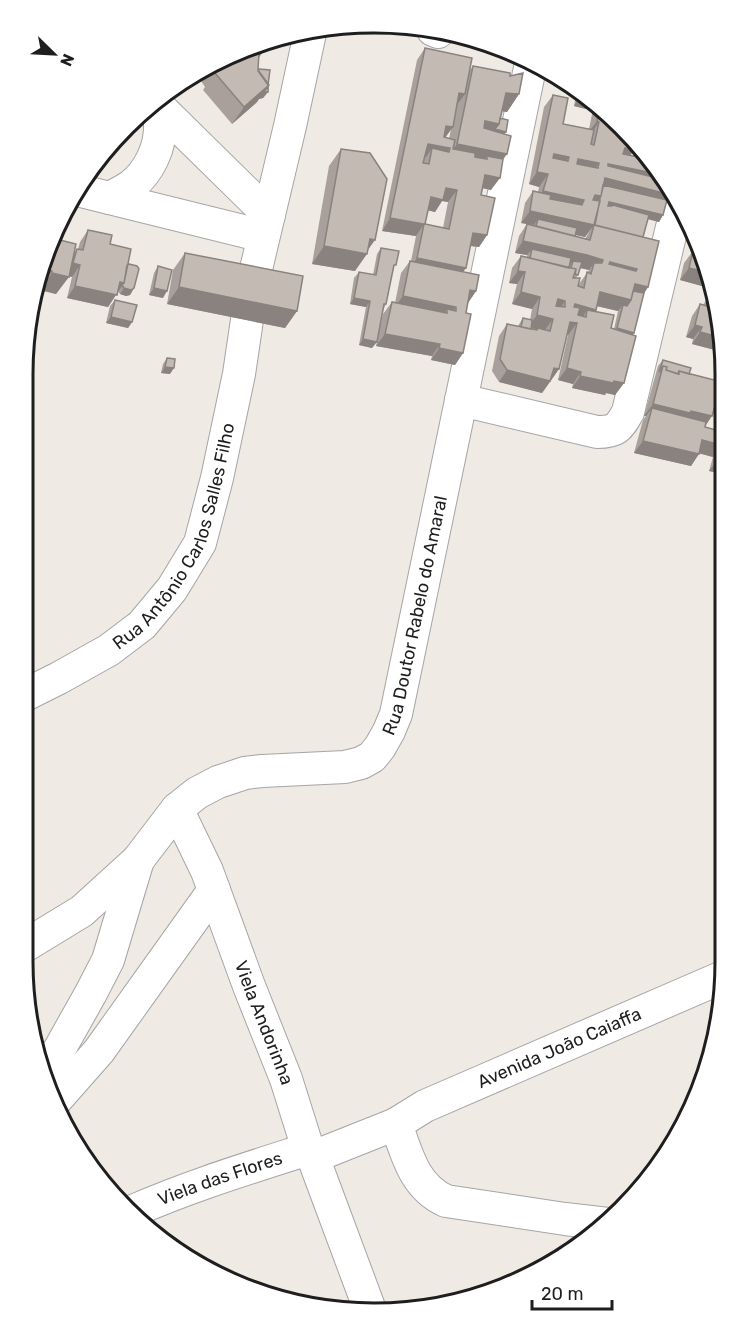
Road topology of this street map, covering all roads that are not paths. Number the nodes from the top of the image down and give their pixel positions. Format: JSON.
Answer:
{"nodes":[{"id":1,"x":309,"y":40,"type":"edge"},
{"id":2,"x":529,"y":70,"type":"edge"},
{"id":3,"x":160,"y":108,"type":"edge"},
{"id":4,"x":157,"y":111,"type":"edge"},
{"id":5,"x":86,"y":192,"type":"edge"},
{"id":6,"x":110,"y":198,"type":"junction"},
{"id":7,"x":675,"y":214,"type":"edge"},
{"id":8,"x":266,"y":226,"type":"junction"},
{"id":9,"x":252,"y":286,"type":"edge"},
{"id":10,"x":248,"y":320,"type":"edge"},
{"id":11,"x":461,"y":400,"type":"junction"},
{"id":12,"x":33,"y":691,"type":"edge"},
{"id":13,"x":177,"y":809,"type":"junction"},
{"id":14,"x":138,"y":860,"type":"junction"},
{"id":15,"x":214,"y":890,"type":"junction"},
{"id":16,"x":33,"y":940,"type":"edge"},
{"id":17,"x":714,"y":981,"type":"edge"},
{"id":18,"x":49,"y":1064,"type":"edge"},
{"id":19,"x":60,"y":1095,"type":"edge"},
{"id":20,"x":396,"y":1124,"type":"junction"},
{"id":21,"x":310,"y":1153,"type":"junction"},
{"id":22,"x":139,"y":1208,"type":"edge"},
{"id":23,"x":587,"y":1228,"type":"edge"},
{"id":24,"x":570,"y":1232,"type":"edge"},
{"id":25,"x":367,"y":1303,"type":"edge"}],
"edges":[{"from":1,"to":8,"type":"street"},
{"from":2,"to":11,"type":"street","name":"Rua Doutor Rabelo do Amaral"},
{"from":3,"to":8,"type":"street"},
{"from":4,"to":6,"type":"street"},
{"from":5,"to":6,"type":"street"},
{"from":6,"to":8,"type":"street"},
{"from":7,"to":11,"type":"street"},
{"from":8,"to":9,"type":"street"},
{"from":10,"to":12,"type":"street","name":"Rua Antônio Carlos Salles Filho"},
{"from":11,"to":13,"type":"street","name":"Rua Doutor Rabelo do Amaral"},
{"from":13,"to":14,"type":"street","name":"Rua Doutor Rabelo do Amaral"},
{"from":13,"to":15,"type":"street","name":"Viela Andorinha"},
{"from":14,"to":16,"type":"street","name":"Rua Doutor Rabelo do Amaral"},
{"from":14,"to":18,"type":"street"},
{"from":15,"to":19,"type":"street"},
{"from":15,"to":21,"type":"street","name":"Viela Andorinha"},
{"from":17,"to":20,"type":"street","name":"Avenida João Caiaffa"},
{"from":20,"to":21,"type":"street"},
{"from":20,"to":24,"type":"street"},
{"from":21,"to":22,"type":"street","name":"Viela das Flores"},
{"from":21,"to":25,"type":"street","name":"Viela Andorinha"},
{"from":23,"to":24,"type":"street"}]}
